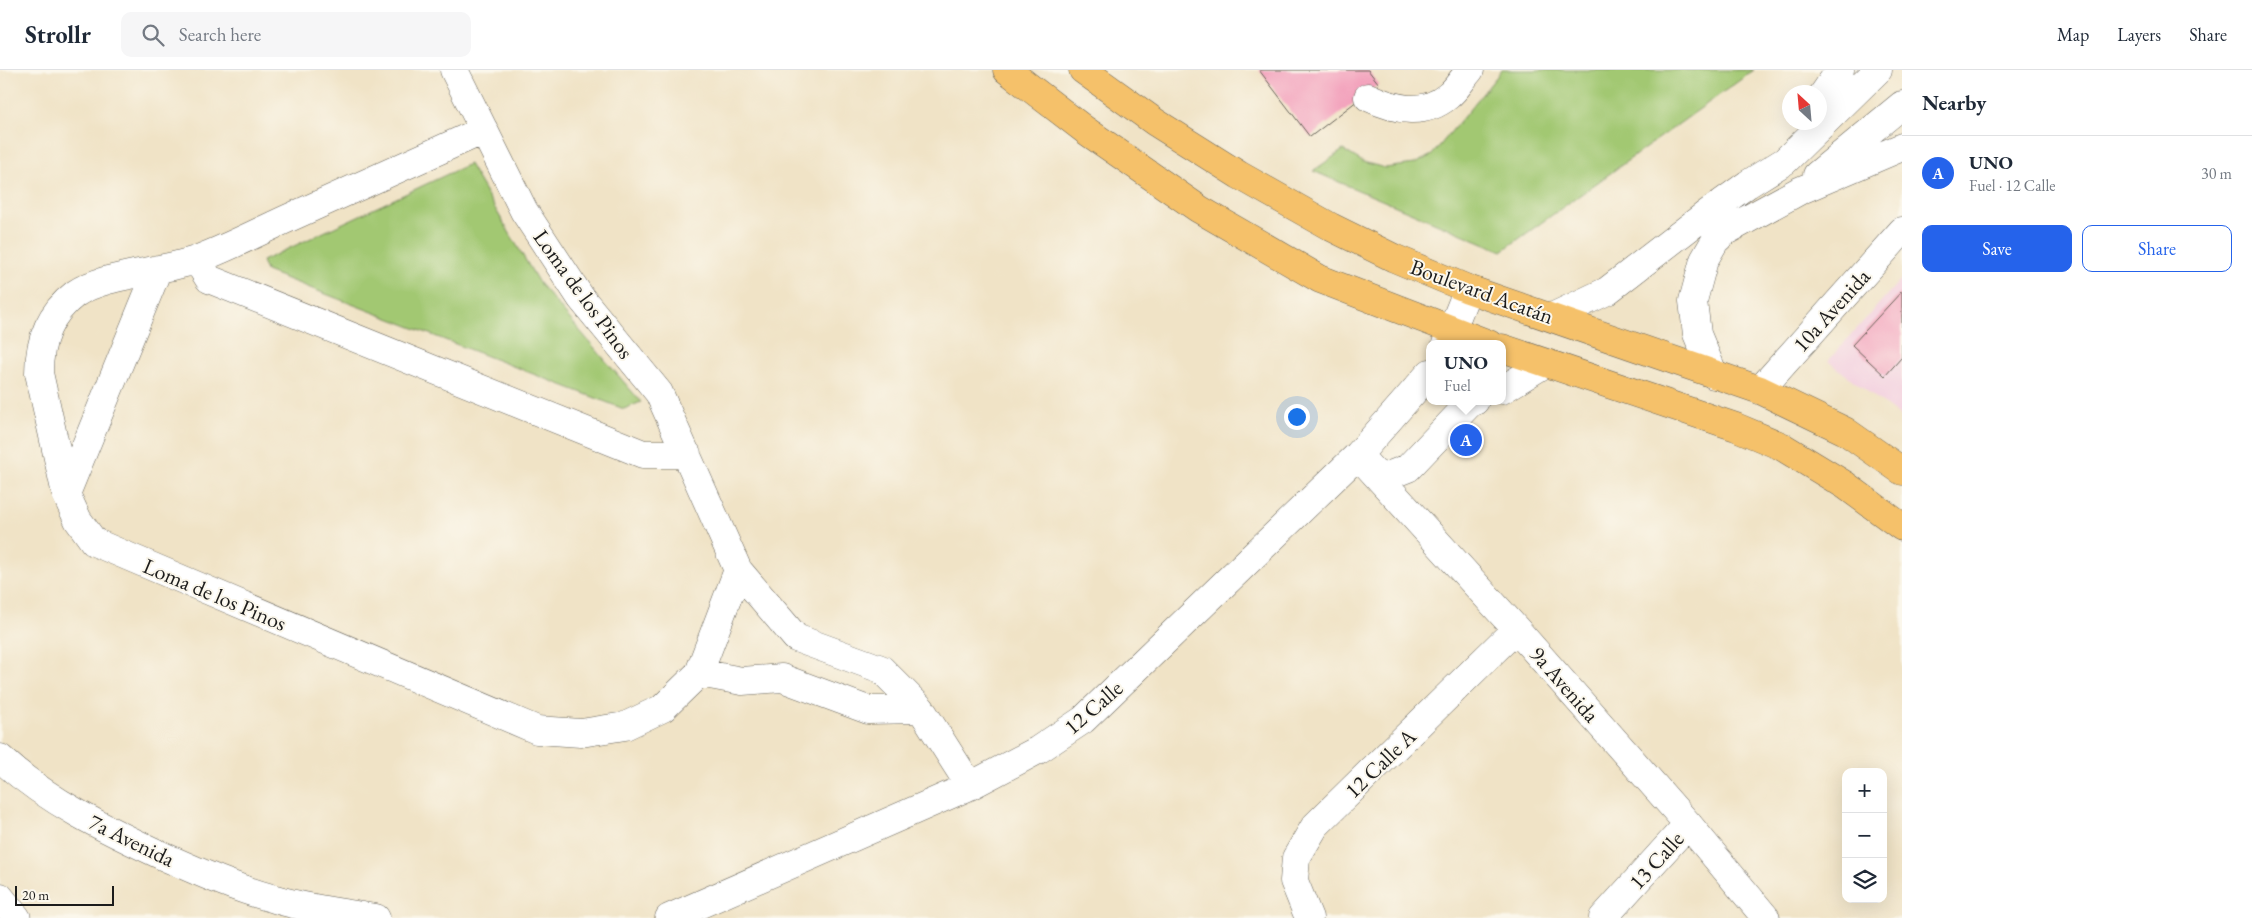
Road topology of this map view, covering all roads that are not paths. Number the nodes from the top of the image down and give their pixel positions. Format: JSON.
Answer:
{"nodes":[{"id":1,"x":454,"y":70,"type":"edge"},
{"id":2,"x":1007,"y":70,"type":"edge"},
{"id":3,"x":1083,"y":70,"type":"edge"},
{"id":4,"x":1470,"y":70,"type":"edge"},
{"id":5,"x":1840,"y":70,"type":"edge"},
{"id":6,"x":1878,"y":70,"type":"edge"},
{"id":7,"x":1827,"y":89,"type":"edge"},
{"id":8,"x":1368,"y":97,"type":"dead end"},
{"id":9,"x":1902,"y":105,"type":"edge"},
{"id":10,"x":484,"y":130,"type":"junction"},
{"id":11,"x":1801,"y":130,"type":"edge"},
{"id":12,"x":1902,"y":147,"type":"edge"},
{"id":13,"x":1786,"y":161,"type":"junction"},
{"id":14,"x":1799,"y":191,"type":"junction"},
{"id":15,"x":1902,"y":231,"type":"edge"},
{"id":16,"x":197,"y":260,"type":"junction"},
{"id":17,"x":158,"y":269,"type":"junction"},
{"id":18,"x":1468,"y":289,"type":"junction"},
{"id":19,"x":1552,"y":317,"type":"junction"},
{"id":20,"x":1449,"y":337,"type":"edge"},
{"id":21,"x":1466,"y":340,"type":"edge"},
{"id":22,"x":1506,"y":350,"type":"edge"},
{"id":23,"x":1544,"y":364,"type":"junction"},
{"id":24,"x":1714,"y":375,"type":"junction"},
{"id":25,"x":1426,"y":378,"type":"edge"},
{"id":26,"x":1506,"y":388,"type":"edge"},
{"id":27,"x":1760,"y":390,"type":"junction"},
{"id":28,"x":1468,"y":405,"type":"edge"},
{"id":29,"x":687,"y":454,"type":"junction"},
{"id":30,"x":1358,"y":455,"type":"junction"},
{"id":31,"x":1902,"y":470,"type":"edge"},
{"id":32,"x":1380,"y":479,"type":"junction"},
{"id":33,"x":66,"y":494,"type":"junction"},
{"id":34,"x":1902,"y":527,"type":"edge"},
{"id":35,"x":738,"y":570,"type":"junction"},
{"id":36,"x":1516,"y":629,"type":"junction"},
{"id":37,"x":796,"y":638,"type":"junction"},
{"id":38,"x":699,"y":673,"type":"junction"},
{"id":39,"x":782,"y":678,"type":"junction"},
{"id":40,"x":921,"y":709,"type":"junction"},
{"id":41,"x":0,"y":758,"type":"edge"},
{"id":42,"x":970,"y":786,"type":"junction"},
{"id":43,"x":1688,"y":824,"type":"junction"},
{"id":44,"x":0,"y":897,"type":"edge"},
{"id":45,"x":17,"y":918,"type":"edge"},
{"id":46,"x":376,"y":918,"type":"edge"},
{"id":47,"x":669,"y":918,"type":"edge"},
{"id":48,"x":1309,"y":918,"type":"edge"},
{"id":49,"x":1604,"y":918,"type":"edge"},
{"id":50,"x":1766,"y":918,"type":"edge"}],
"edges":[{"from":1,"to":10,"type":"street","name":"Loma de los Pinos"},
{"from":2,"to":20,"type":"main road","name":"Boulevard Acatán"},
{"from":3,"to":18,"type":"main road","name":"Boulevard Acatán"},
{"from":4,"to":8,"type":"street"},
{"from":5,"to":7,"type":"street"},
{"from":6,"to":13,"type":"street"},
{"from":9,"to":14,"type":"street"},
{"from":10,"to":16,"type":"street","name":"Loma de los Pinos"},
{"from":10,"to":29,"type":"street","name":"Loma de los Pinos"},
{"from":11,"to":13,"type":"street"},
{"from":12,"to":14,"type":"street"},
{"from":13,"to":19,"type":"street"},
{"from":14,"to":24,"type":"street"},
{"from":15,"to":27,"type":"street","name":"10a Avenida"},
{"from":16,"to":17,"type":"street","name":"Loma de los Pinos"},
{"from":16,"to":29,"type":"street"},
{"from":17,"to":33,"type":"street"},
{"from":17,"to":33,"type":"street","name":"Loma de los Pinos"},
{"from":18,"to":19,"type":"main road","name":"Boulevard Acatán"},
{"from":18,"to":20,"type":"street"},
{"from":19,"to":24,"type":"main road","name":"Boulevard Acatán"},
{"from":20,"to":21,"type":"main road","name":"Boulevard Acatán"},
{"from":22,"to":23,"type":"main road"},
{"from":23,"to":26,"type":"street"},
{"from":23,"to":34,"type":"main road"},
{"from":24,"to":27,"type":"main road","name":"Boulevard Acatán"},
{"from":25,"to":30,"type":"street","name":"12 Calle"},
{"from":27,"to":31,"type":"main road","name":"Boulevard Acatán"},
{"from":28,"to":32,"type":"street"},
{"from":29,"to":35,"type":"street","name":"Loma de los Pinos"},
{"from":30,"to":32,"type":"street","name":"9a Avenida"},
{"from":30,"to":42,"type":"street","name":"12 Calle"},
{"from":32,"to":36,"type":"street","name":"9a Avenida"},
{"from":33,"to":38,"type":"street","name":"Loma de los Pinos"},
{"from":35,"to":37,"type":"street","name":"Loma de los Pinos"},
{"from":35,"to":38,"type":"street","name":"Loma de los Pinos"},
{"from":36,"to":43,"type":"street","name":"9a Avenida"},
{"from":36,"to":48,"type":"street","name":"12 Calle A"},
{"from":37,"to":39,"type":"street"},
{"from":37,"to":40,"type":"street","name":"Loma de los Pinos"},
{"from":38,"to":39,"type":"street"},
{"from":39,"to":40,"type":"street"},
{"from":40,"to":42,"type":"street","name":"Loma de los Pinos"},
{"from":41,"to":46,"type":"street","name":"7a Avenida"},
{"from":42,"to":47,"type":"street","name":"12 Calle"},
{"from":43,"to":49,"type":"street","name":"13 Calle"},
{"from":43,"to":50,"type":"street","name":"9a Avenida"},
{"from":44,"to":45,"type":"street"}]}
